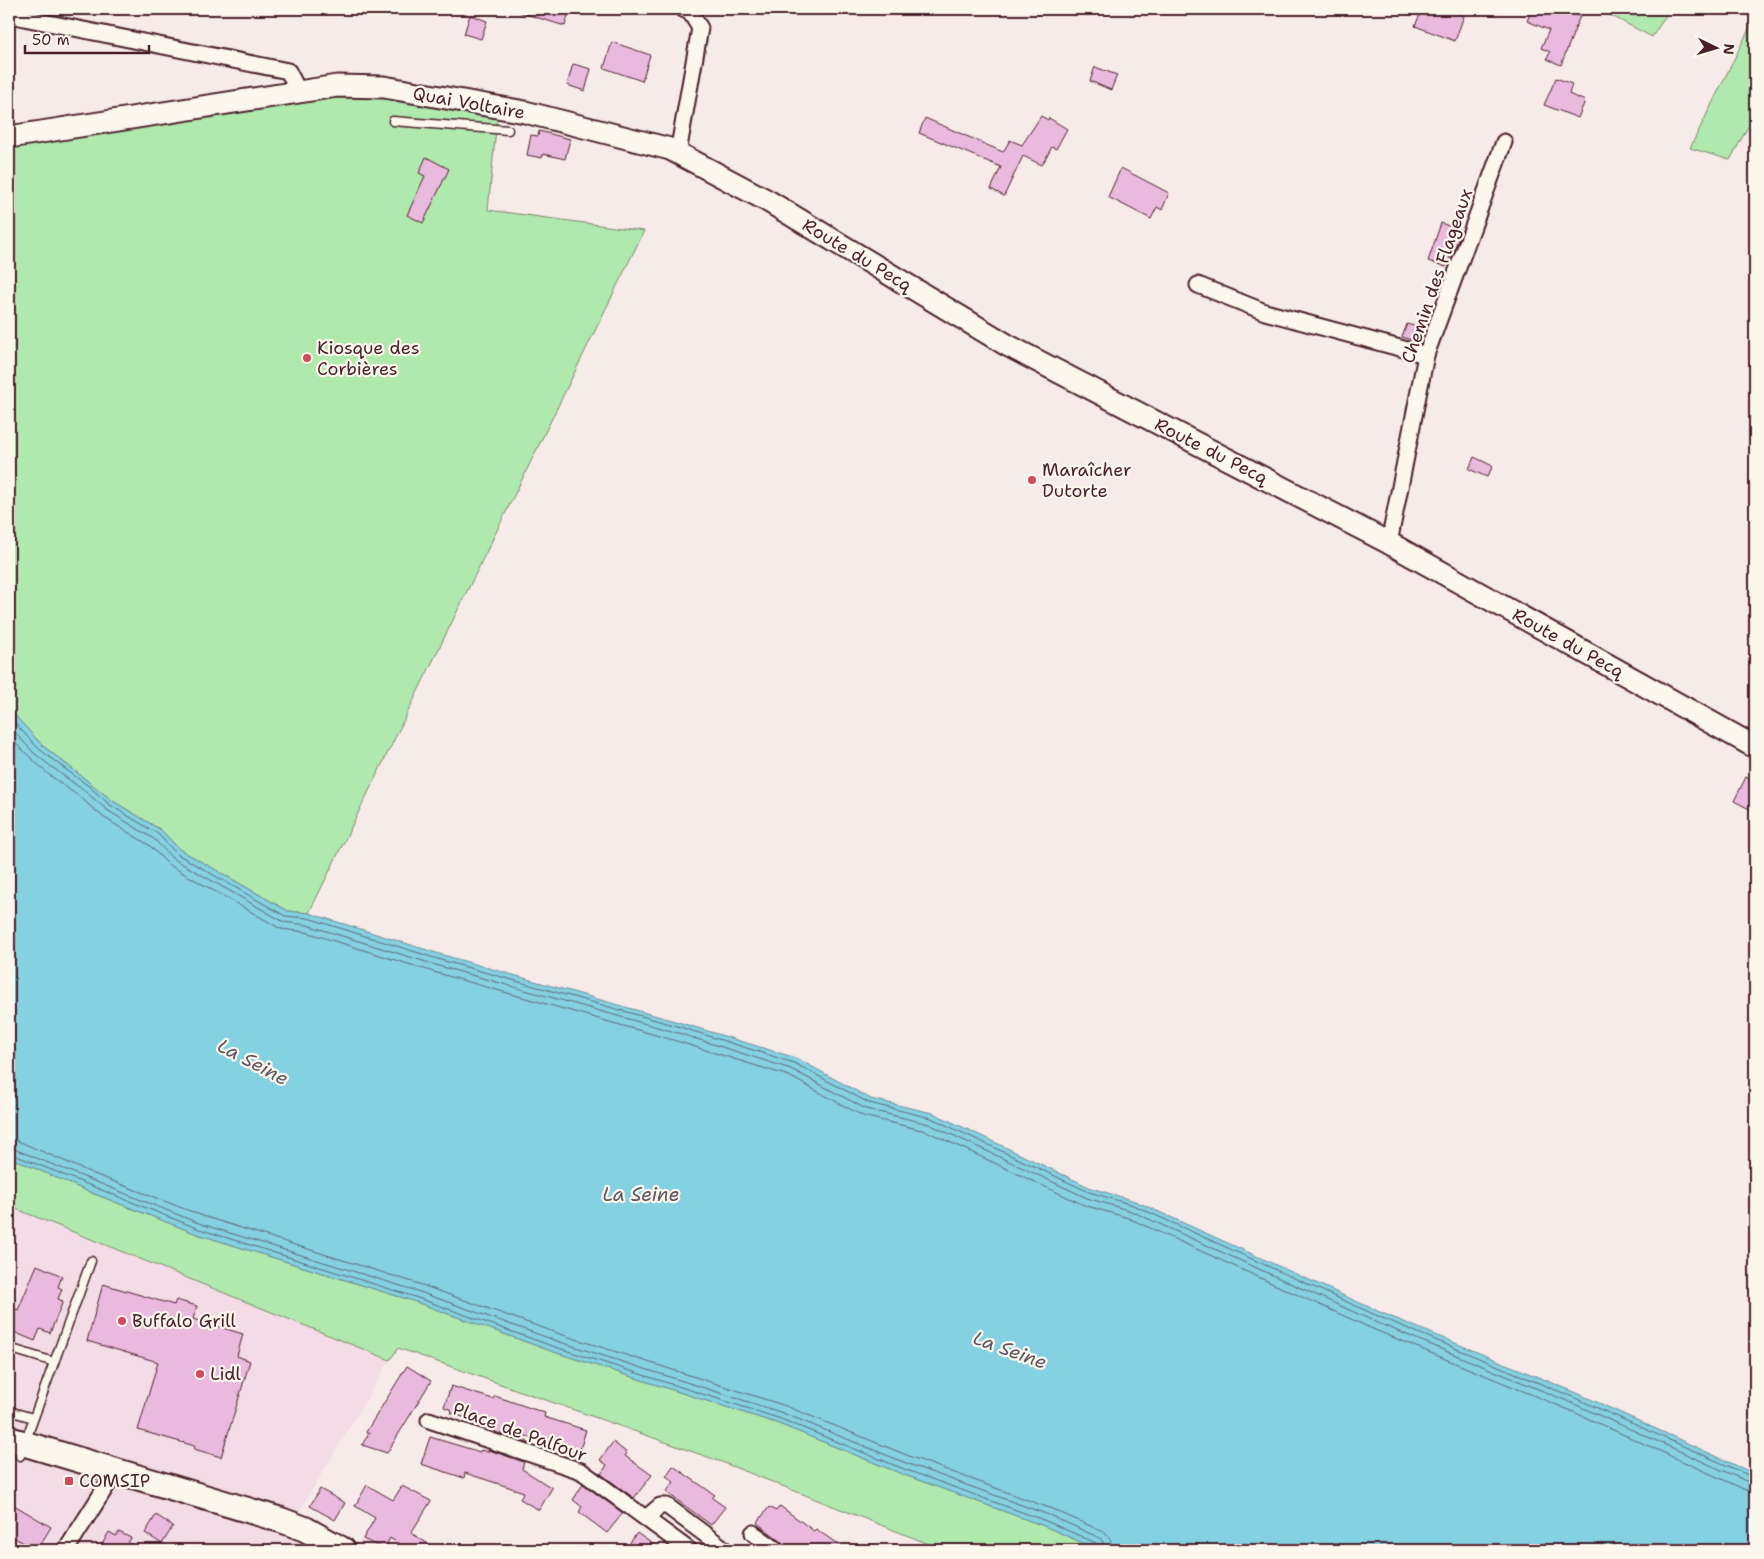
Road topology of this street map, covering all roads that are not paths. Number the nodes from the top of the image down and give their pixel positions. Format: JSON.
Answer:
{"nodes":[{"id":1,"x":683,"y":9,"type":"edge"},
{"id":2,"x":9,"y":15,"type":"edge"},
{"id":3,"x":299,"y":92,"type":"junction"},
{"id":4,"x":265,"y":96,"type":"junction"},
{"id":5,"x":393,"y":121,"type":"dead end"},
{"id":6,"x":508,"y":130,"type":"dead end"},
{"id":7,"x":9,"y":137,"type":"edge"},
{"id":8,"x":1504,"y":142,"type":"dead end"},
{"id":9,"x":9,"y":146,"type":"edge"},
{"id":10,"x":674,"y":151,"type":"junction"},
{"id":11,"x":1198,"y":285,"type":"dead end"},
{"id":12,"x":1426,"y":355,"type":"junction"},
{"id":13,"x":1389,"y":542,"type":"junction"},
{"id":14,"x":1755,"y":748,"type":"edge"},
{"id":15,"x":91,"y":1261,"type":"dead end"},
{"id":16,"x":9,"y":1348,"type":"edge"},
{"id":17,"x":54,"y":1362,"type":"junction"},
{"id":18,"x":9,"y":1411,"type":"edge"},
{"id":19,"x":33,"y":1418,"type":"junction"},
{"id":20,"x":429,"y":1420,"type":"dead end"},
{"id":21,"x":16,"y":1448,"type":"edge"},
{"id":22,"x":113,"y":1477,"type":"junction"},
{"id":23,"x":646,"y":1518,"type":"junction"},
{"id":24,"x":753,"y":1533,"type":"dead end"},
{"id":25,"x":721,"y":1549,"type":"edge"},
{"id":26,"x":66,"y":1550,"type":"edge"},
{"id":27,"x":314,"y":1550,"type":"edge"},
{"id":28,"x":343,"y":1550,"type":"edge"},
{"id":29,"x":689,"y":1550,"type":"edge"},
{"id":30,"x":777,"y":1550,"type":"edge"}],
"edges":[{"from":1,"to":10,"type":"street"},
{"from":2,"to":3,"type":"street"},
{"from":3,"to":4,"type":"main road","name":"Quai Voltaire"},
{"from":3,"to":10,"type":"main road","name":"Quai Voltaire"},
{"from":4,"to":7,"type":"main road","name":"Quai Voltaire"},
{"from":4,"to":9,"type":"main road","name":"Quai Voltaire"},
{"from":5,"to":6,"type":"lane"},
{"from":8,"to":12,"type":"street","name":"Chemin des Flageaux"},
{"from":10,"to":13,"type":"main road","name":"Route du Pecq"},
{"from":11,"to":12,"type":"street"},
{"from":12,"to":13,"type":"street","name":"Chemin des Flageaux"},
{"from":13,"to":14,"type":"main road","name":"Route du Pecq"},
{"from":15,"to":17,"type":"lane"},
{"from":16,"to":17,"type":"lane"},
{"from":17,"to":19,"type":"lane"},
{"from":18,"to":19,"type":"lane"},
{"from":19,"to":21,"type":"lane"},
{"from":20,"to":23,"type":"street","name":"Place de Palfour"},
{"from":21,"to":22,"type":"main road"},
{"from":22,"to":26,"type":"street"},
{"from":22,"to":27,"type":"main road"},
{"from":22,"to":28,"type":"main road"},
{"from":23,"to":25,"type":"street"},
{"from":23,"to":29,"type":"street","name":"Place de Palfour"},
{"from":24,"to":30,"type":"street"}]}
